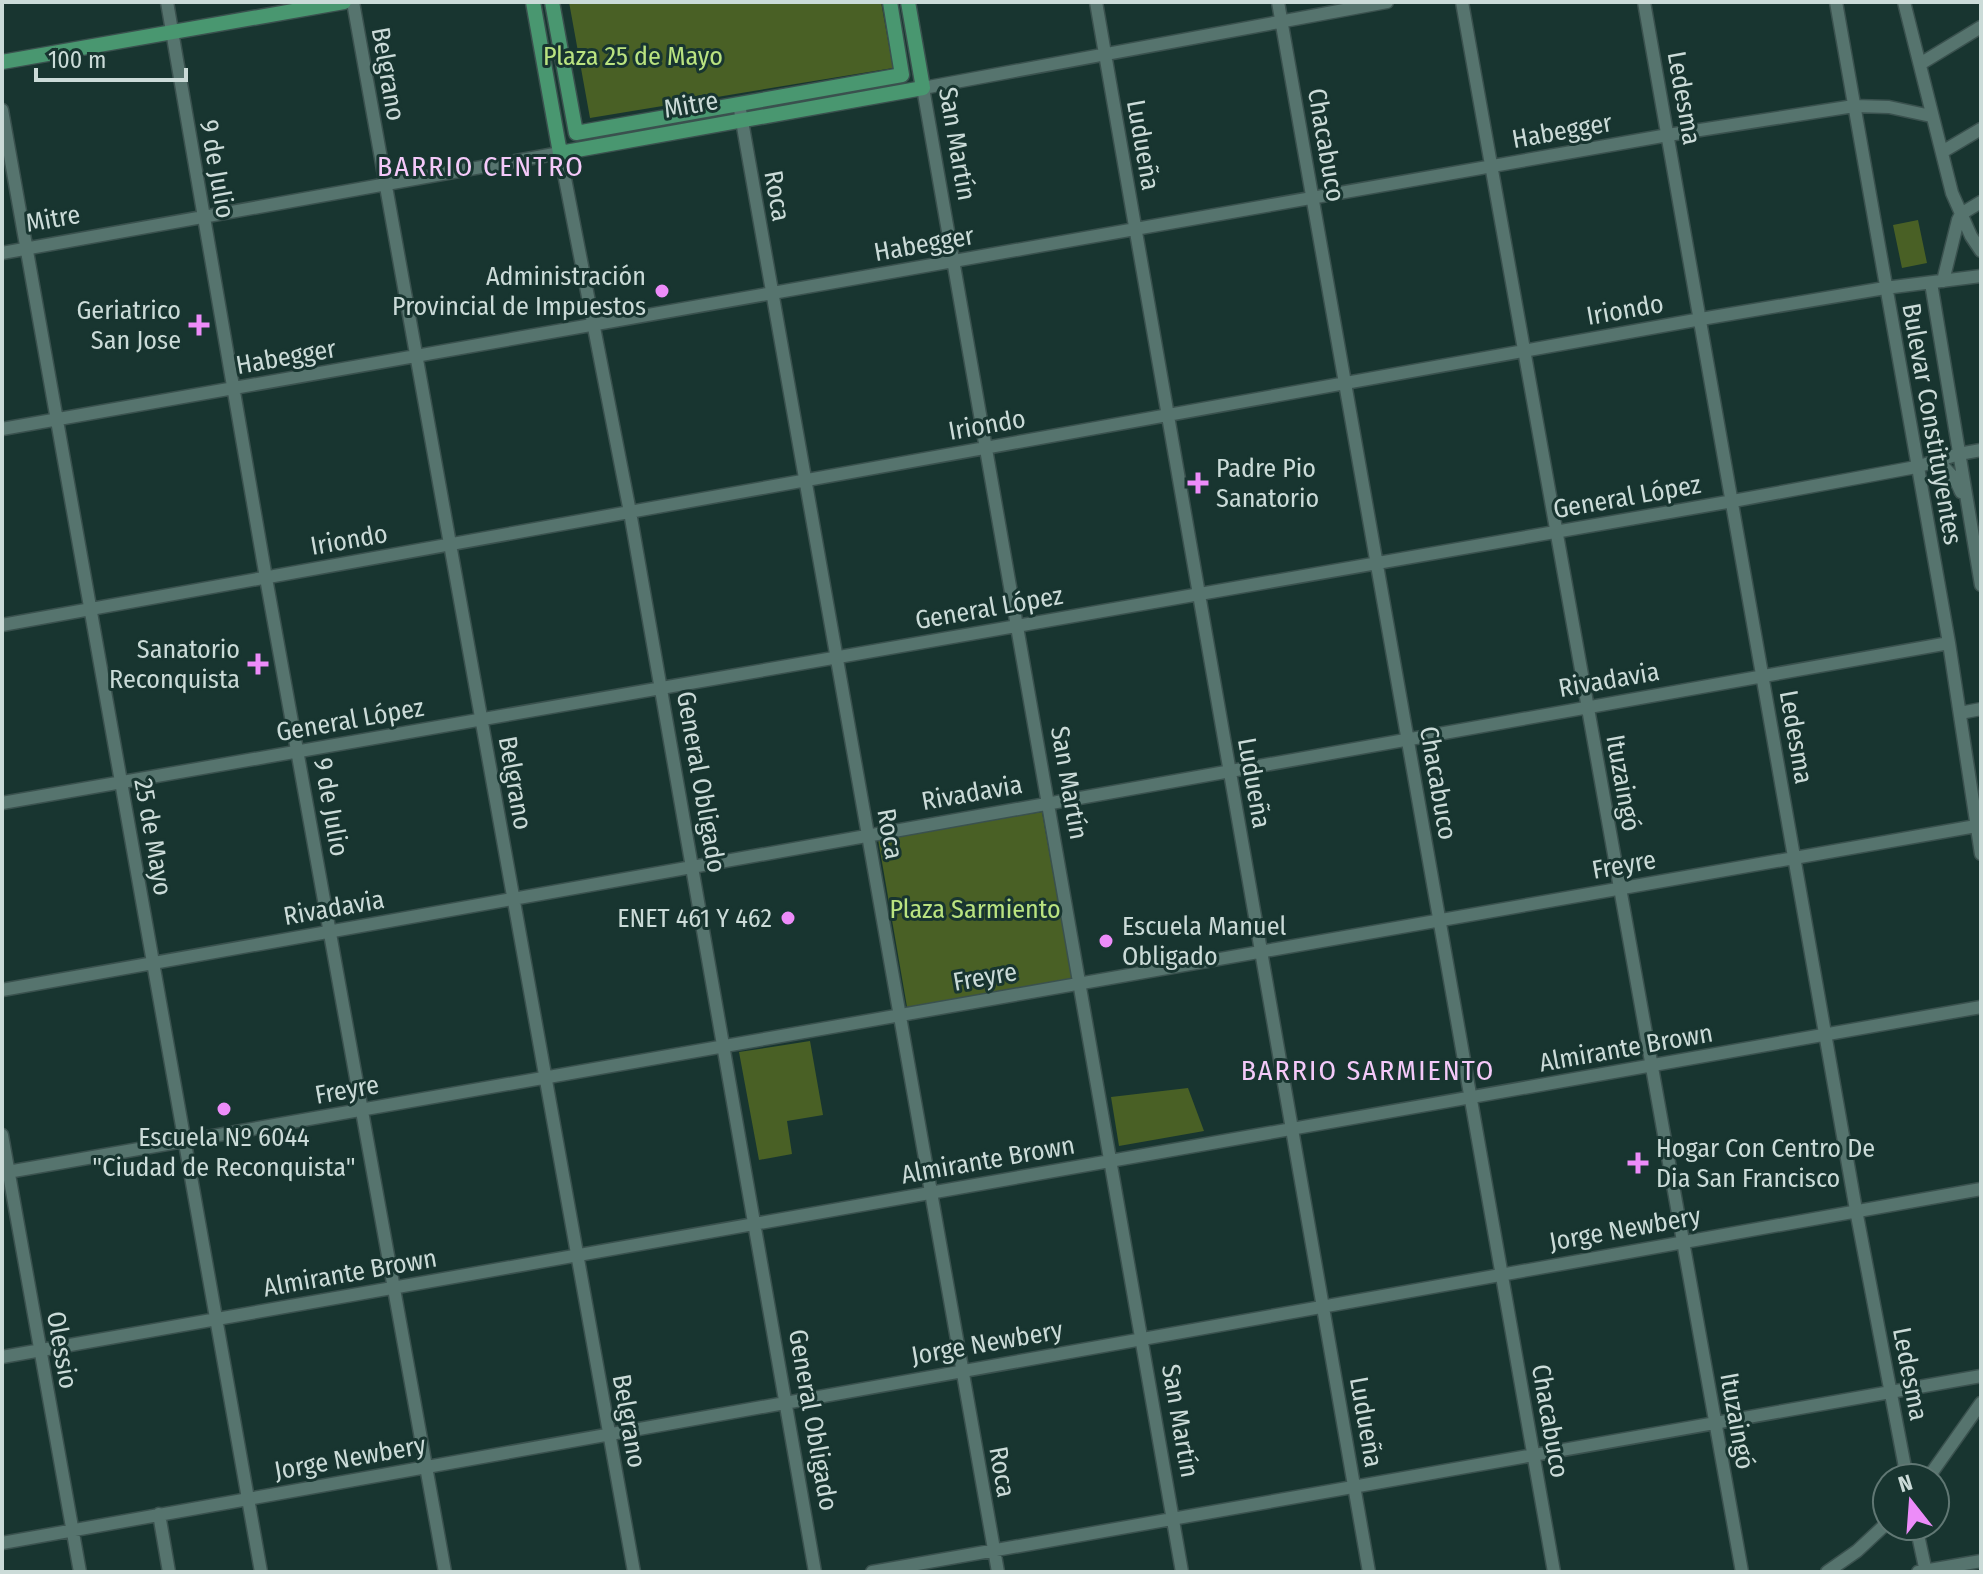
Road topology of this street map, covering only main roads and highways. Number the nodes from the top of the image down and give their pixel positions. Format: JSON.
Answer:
{"nodes":[{"id":1,"x":344,"y":2,"type":"edge"},
{"id":2,"x":533,"y":2,"type":"edge"},
{"id":3,"x":552,"y":2,"type":"edge"},
{"id":4,"x":890,"y":2,"type":"edge"},
{"id":5,"x":908,"y":2,"type":"edge"},
{"id":6,"x":2,"y":62,"type":"edge"},
{"id":7,"x":902,"y":75,"type":"joint"},
{"id":8,"x":923,"y":88,"type":"joint"},
{"id":9,"x":560,"y":153,"type":"joint"}],
"edges":[{"from":1,"to":6,"type":"main road"},
{"from":2,"to":9,"type":"main road","name":"General Obligado"},
{"from":3,"to":7,"type":"main road","name":"Mitre"},
{"from":4,"to":7,"type":"main road","name":"San Martín"},
{"from":5,"to":8,"type":"main road","name":"San Martín"},
{"from":8,"to":9,"type":"main road","name":"Mitre"}]}
